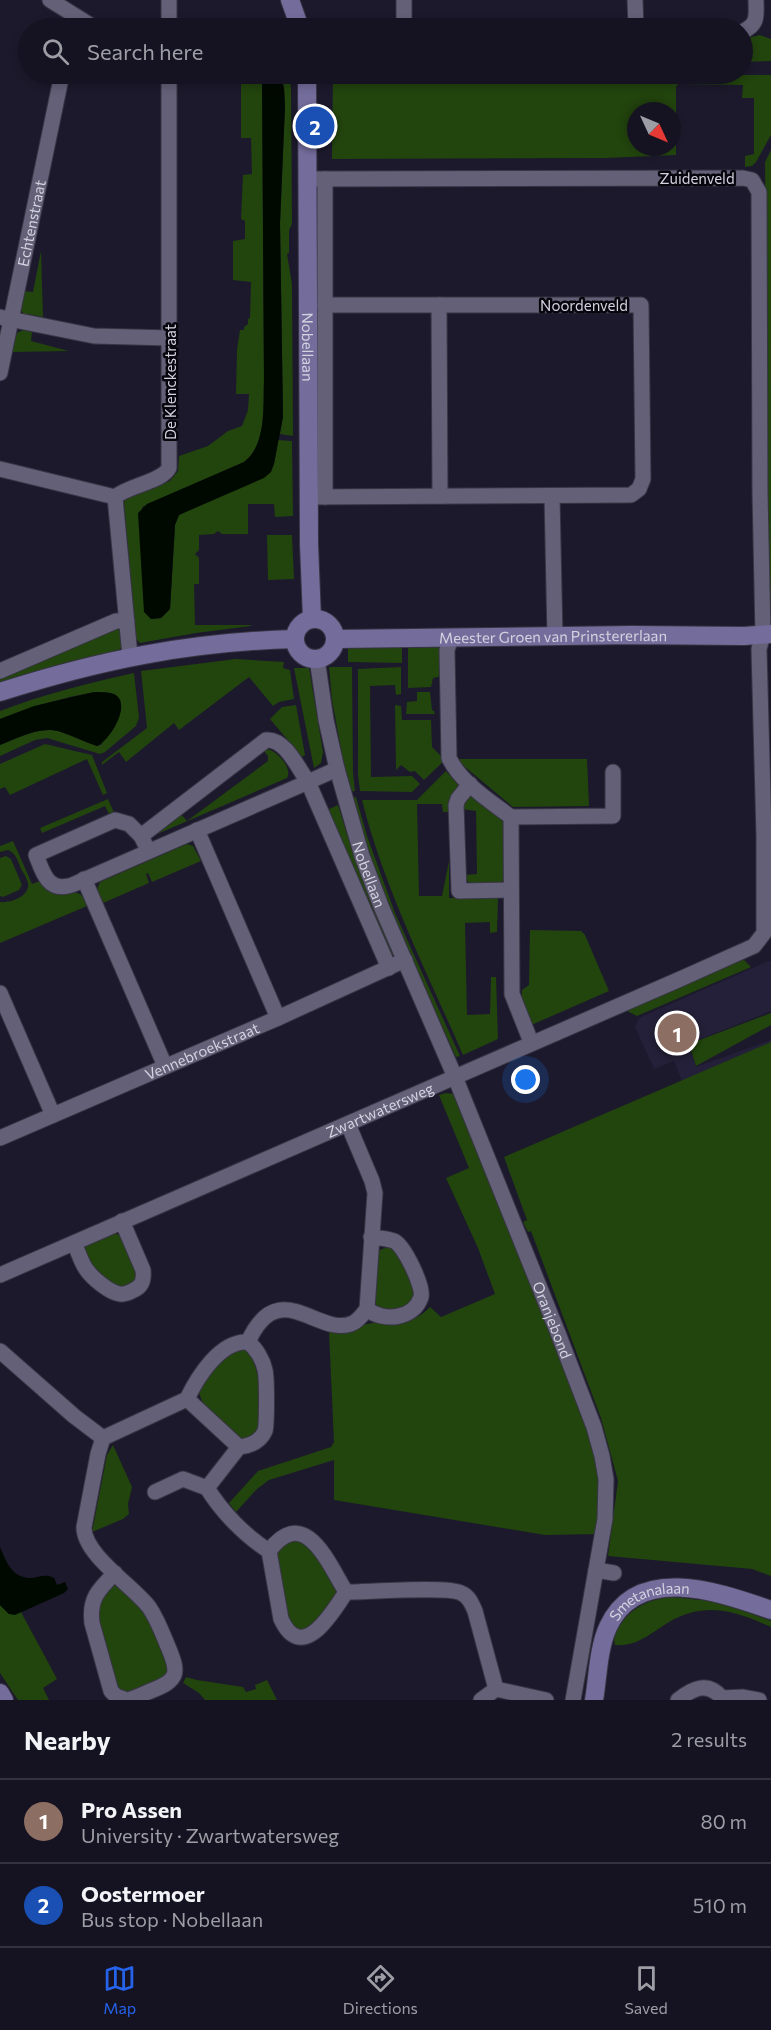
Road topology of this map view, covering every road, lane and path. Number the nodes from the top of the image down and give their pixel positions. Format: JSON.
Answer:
{"nodes":[{"id":1,"x":50,"y":0,"type":"edge"},
{"id":2,"x":169,"y":0,"type":"edge"},
{"id":3,"x":290,"y":0,"type":"edge"},
{"id":4,"x":404,"y":0,"type":"edge"},
{"id":5,"x":635,"y":0,"type":"edge"},
{"id":6,"x":756,"y":0,"type":"edge"},
{"id":7,"x":79,"y":18,"type":"edge"},
{"id":8,"x":169,"y":18,"type":"edge"},
{"id":9,"x":296,"y":18,"type":"edge"},
{"id":10,"x":404,"y":18,"type":"edge"},
{"id":11,"x":636,"y":18,"type":"edge"},
{"id":12,"x":753,"y":25,"type":"edge"},
{"id":13,"x":60,"y":84,"type":"edge"},
{"id":14,"x":169,"y":84,"type":"edge"},
{"id":15,"x":308,"y":84,"type":"edge"},
{"id":16,"x":316,"y":179,"type":"junction"},
{"id":17,"x":324,"y":305,"type":"junction"},
{"id":18,"x":439,"y":305,"type":"junction"},
{"id":19,"x":6,"y":319,"type":"edge"},
{"id":20,"x":170,"y":338,"type":"junction"},
{"id":21,"x":0,"y":373,"type":"edge"},
{"id":22,"x":0,"y":469,"type":"edge"},
{"id":23,"x":440,"y":496,"type":"junction"},
{"id":24,"x":552,"y":496,"type":"junction"},
{"id":25,"x":115,"y":497,"type":"junction"},
{"id":26,"x":317,"y":497,"type":"junction"},
{"id":27,"x":312,"y":619,"type":"junction"},
{"id":28,"x":127,"y":621,"type":"junction"},
{"id":29,"x":767,"y":634,"type":"edge"},
{"id":30,"x":555,"y":637,"type":"junction"},
{"id":31,"x":451,"y":638,"type":"junction"},
{"id":32,"x":295,"y":639,"type":"junction"},
{"id":33,"x":335,"y":639,"type":"junction"},
{"id":34,"x":130,"y":656,"type":"junction"},
{"id":35,"x":317,"y":659,"type":"junction"},
{"id":36,"x":0,"y":671,"type":"edge"},
{"id":37,"x":0,"y":692,"type":"edge"},
{"id":38,"x":337,"y":769,"type":"junction"},
{"id":39,"x":613,"y":772,"type":"dead end"},
{"id":40,"x":308,"y":782,"type":"junction"},
{"id":41,"x":470,"y":784,"type":"junction"},
{"id":42,"x":511,"y":817,"type":"junction"},
{"id":43,"x":197,"y":830,"type":"junction"},
{"id":44,"x":141,"y":836,"type":"junction"},
{"id":45,"x":148,"y":851,"type":"junction"},
{"id":46,"x":75,"y":883,"type":"junction"},
{"id":47,"x":511,"y":890,"type":"junction"},
{"id":48,"x":758,"y":942,"type":"joint"},
{"id":49,"x":405,"y":960,"type":"junction"},
{"id":50,"x":389,"y":968,"type":"junction"},
{"id":51,"x":0,"y":993,"type":"edge"},
{"id":52,"x":278,"y":1017,"type":"junction"},
{"id":53,"x":531,"y":1042,"type":"junction"},
{"id":54,"x":165,"y":1066,"type":"junction"},
{"id":55,"x":455,"y":1077,"type":"junction"},
{"id":56,"x":53,"y":1115,"type":"junction"},
{"id":57,"x":348,"y":1124,"type":"junction"},
{"id":58,"x":0,"y":1138,"type":"edge"},
{"id":59,"x":122,"y":1221,"type":"junction"},
{"id":60,"x":371,"y":1237,"type":"junction"},
{"id":61,"x":74,"y":1243,"type":"junction"},
{"id":62,"x":0,"y":1275,"type":"edge"},
{"id":63,"x":367,"y":1310,"type":"junction"},
{"id":64,"x":248,"y":1342,"type":"junction"},
{"id":65,"x":0,"y":1351,"type":"edge"},
{"id":66,"x":187,"y":1399,"type":"junction"},
{"id":67,"x":103,"y":1438,"type":"junction"},
{"id":68,"x":239,"y":1447,"type":"junction"},
{"id":69,"x":207,"y":1488,"type":"junction"},
{"id":70,"x":155,"y":1492,"type":"dead end"},
{"id":71,"x":269,"y":1551,"type":"junction"},
{"id":72,"x":596,"y":1570,"type":"junction"},
{"id":73,"x":115,"y":1573,"type":"junction"},
{"id":74,"x":614,"y":1573,"type":"dead end"},
{"id":75,"x":346,"y":1593,"type":"junction"},
{"id":76,"x":771,"y":1610,"type":"edge"},
{"id":77,"x":583,"y":1644,"type":"junction"},
{"id":78,"x":602,"y":1647,"type":"junction"},
{"id":79,"x":496,"y":1689,"type":"junction"},
{"id":80,"x":0,"y":1693,"type":"edge"},
{"id":81,"x":119,"y":1699,"type":"edge"},
{"id":82,"x":721,"y":1699,"type":"edge"},
{"id":83,"x":4,"y":1700,"type":"edge"},
{"id":84,"x":482,"y":1700,"type":"edge"},
{"id":85,"x":546,"y":1700,"type":"edge"},
{"id":86,"x":573,"y":1700,"type":"edge"},
{"id":87,"x":594,"y":1700,"type":"edge"},
{"id":88,"x":678,"y":1700,"type":"edge"},
{"id":89,"x":759,"y":1700,"type":"edge"}],
"edges":[{"from":1,"to":7,"type":"street"},
{"from":2,"to":8,"type":"street"},
{"from":3,"to":9,"type":"street"},
{"from":4,"to":10,"type":"street"},
{"from":5,"to":11,"type":"street"},
{"from":6,"to":12,"type":"street"},
{"from":13,"to":19,"type":"street","name":"Echtenstraat"},
{"from":14,"to":20,"type":"street","name":"De Klenckestraat"},
{"from":15,"to":16,"type":"street","name":"Nobellaan"},
{"from":16,"to":17,"type":"street","name":"Nobellaan"},
{"from":16,"to":26,"type":"street","name":"Nobellaan"},
{"from":16,"to":29,"type":"street","name":"Zuidenveld"},
{"from":17,"to":18,"type":"street","name":"Noordenveld"},
{"from":17,"to":26,"type":"street","name":"Nobellaan"},
{"from":18,"to":23,"type":"street"},
{"from":18,"to":24,"type":"street","name":"Noordenveld"},
{"from":19,"to":20,"type":"street"},
{"from":19,"to":21,"type":"street","name":"Echtenstraat"},
{"from":20,"to":25,"type":"street","name":"De Klenckestraat"},
{"from":22,"to":25,"type":"street"},
{"from":23,"to":24,"type":"street"},
{"from":23,"to":26,"type":"street"},
{"from":24,"to":30,"type":"street"},
{"from":25,"to":28,"type":"street"},
{"from":26,"to":27,"type":"street","name":"Nobellaan"},
{"from":27,"to":32,"type":"street"},
{"from":27,"to":33,"type":"street"},
{"from":28,"to":34,"type":"street"},
{"from":28,"to":36,"type":"street"},
{"from":29,"to":30,"type":"street","name":"Meester Groen van Prinstererlaan"},
{"from":29,"to":48,"type":"street","name":"Zuidenveld"},
{"from":30,"to":31,"type":"street","name":"Meester Groen van Prinstererlaan"},
{"from":31,"to":33,"type":"street","name":"Meester Groen van Prinstererlaan"},
{"from":31,"to":41,"type":"street"},
{"from":32,"to":34,"type":"street"},
{"from":32,"to":35,"type":"street"},
{"from":33,"to":35,"type":"street"},
{"from":34,"to":37,"type":"street"},
{"from":35,"to":38,"type":"street","name":"Nobellaan"},
{"from":38,"to":40,"type":"street"},
{"from":38,"to":49,"type":"street","name":"Nobellaan"},
{"from":39,"to":42,"type":"street"},
{"from":40,"to":43,"type":"street"},
{"from":40,"to":44,"type":"street","name":"Nobellaan"},
{"from":40,"to":50,"type":"street","name":"Nobellaan"},
{"from":41,"to":42,"type":"street"},
{"from":41,"to":47,"type":"street"},
{"from":42,"to":47,"type":"street"},
{"from":43,"to":45,"type":"street"},
{"from":43,"to":52,"type":"street"},
{"from":44,"to":45,"type":"street"},
{"from":44,"to":46,"type":"street"},
{"from":45,"to":46,"type":"street"},
{"from":46,"to":54,"type":"street"},
{"from":47,"to":53,"type":"street"},
{"from":48,"to":53,"type":"street","name":"Zwartwatersweg"},
{"from":49,"to":50,"type":"street","name":"Vennebroekstraat"},
{"from":49,"to":55,"type":"street","name":"Nobellaan"},
{"from":50,"to":52,"type":"street","name":"Vennebroekstraat"},
{"from":51,"to":56,"type":"street"},
{"from":52,"to":54,"type":"street","name":"Vennebroekstraat"},
{"from":53,"to":55,"type":"street","name":"Zwartwatersweg"},
{"from":54,"to":56,"type":"street","name":"Vennebroekstraat"},
{"from":55,"to":57,"type":"street","name":"Zwartwatersweg"},
{"from":55,"to":72,"type":"street","name":"Oranjebond"},
{"from":56,"to":58,"type":"street","name":"Vennebroekstraat"},
{"from":57,"to":59,"type":"street","name":"Zwartwatersweg"},
{"from":57,"to":60,"type":"street"},
{"from":59,"to":61,"type":"street","name":"Zwartwatersweg"},
{"from":59,"to":61,"type":"street"},
{"from":60,"to":63,"type":"street"},
{"from":60,"to":63,"type":"street"},
{"from":61,"to":62,"type":"street","name":"Zwartwatersweg"},
{"from":63,"to":64,"type":"street"},
{"from":64,"to":66,"type":"street"},
{"from":64,"to":68,"type":"street"},
{"from":65,"to":67,"type":"street"},
{"from":66,"to":67,"type":"street"},
{"from":66,"to":68,"type":"street"},
{"from":67,"to":73,"type":"street"},
{"from":68,"to":69,"type":"street"},
{"from":69,"to":70,"type":"street"},
{"from":69,"to":71,"type":"street"},
{"from":71,"to":75,"type":"street"},
{"from":71,"to":75,"type":"street"},
{"from":72,"to":74,"type":"street"},
{"from":72,"to":77,"type":"street","name":"Oranjebond"},
{"from":73,"to":81,"type":"street"},
{"from":73,"to":81,"type":"street"},
{"from":75,"to":79,"type":"street"},
{"from":76,"to":78,"type":"street","name":"Smetanalaan"},
{"from":77,"to":78,"type":"street"},
{"from":77,"to":86,"type":"street","name":"Oranjebond"},
{"from":78,"to":87,"type":"street","name":"Smetanalaan"},
{"from":79,"to":84,"type":"street"},
{"from":79,"to":85,"type":"street"},
{"from":80,"to":83,"type":"street"},
{"from":82,"to":88,"type":"street"},
{"from":82,"to":89,"type":"street"}]}
